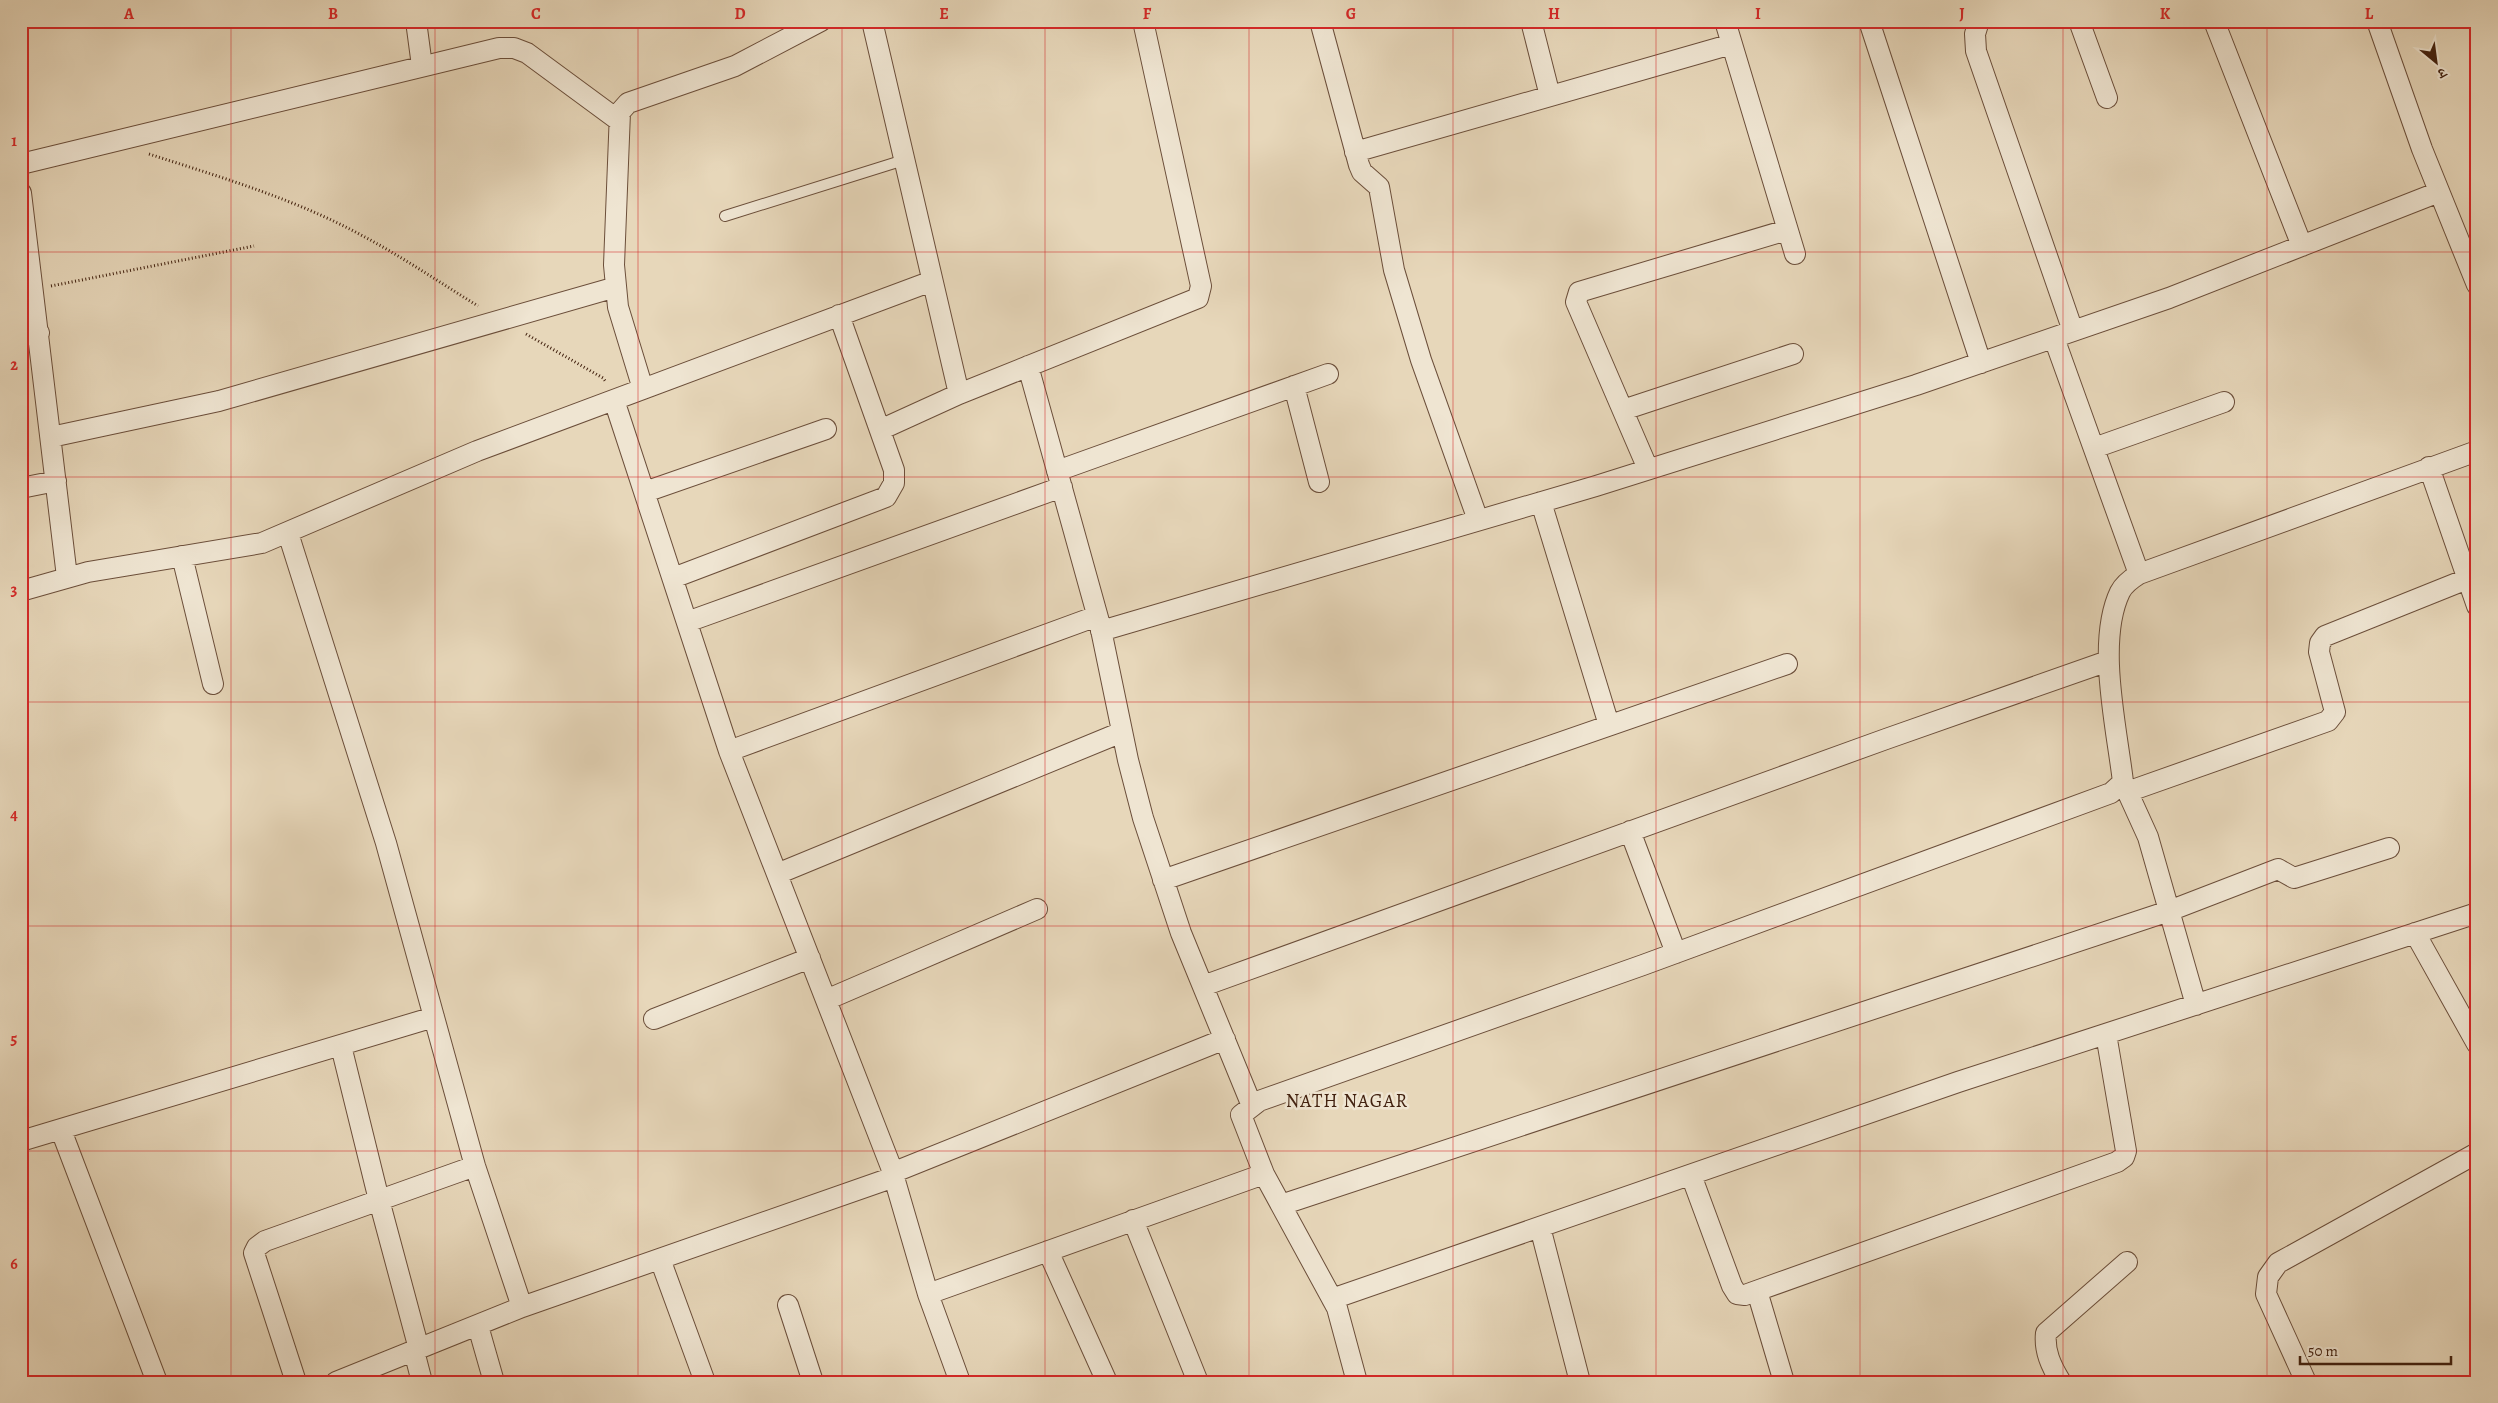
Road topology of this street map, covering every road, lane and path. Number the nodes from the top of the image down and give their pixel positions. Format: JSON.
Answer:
{"nodes":[{"id":1,"x":416,"y":21,"type":"edge"},
{"id":2,"x":820,"y":21,"type":"edge"},
{"id":3,"x":872,"y":21,"type":"edge"},
{"id":4,"x":1143,"y":21,"type":"edge"},
{"id":5,"x":1320,"y":21,"type":"edge"},
{"id":6,"x":1531,"y":21,"type":"edge"},
{"id":7,"x":1725,"y":21,"type":"edge"},
{"id":8,"x":1869,"y":21,"type":"edge"},
{"id":9,"x":1979,"y":21,"type":"edge"},
{"id":10,"x":2079,"y":21,"type":"edge"},
{"id":11,"x":2214,"y":21,"type":"edge"},
{"id":12,"x":2377,"y":21,"type":"edge"},
{"id":13,"x":1732,"y":44,"type":"junction"},
{"id":14,"x":422,"y":66,"type":"junction"},
{"id":15,"x":1550,"y":96,"type":"junction"},
{"id":16,"x":2107,"y":98,"type":"dead end"},
{"id":17,"x":618,"y":120,"type":"junction"},
{"id":18,"x":1355,"y":152,"type":"junction"},
{"id":19,"x":146,"y":154,"type":"dead end"},
{"id":20,"x":904,"y":160,"type":"junction"},
{"id":21,"x":21,"y":164,"type":"edge"},
{"id":22,"x":2439,"y":192,"type":"junction"},
{"id":23,"x":21,"y":193,"type":"edge"},
{"id":24,"x":725,"y":216,"type":"dead end"},
{"id":25,"x":1788,"y":230,"type":"junction"},
{"id":26,"x":254,"y":246,"type":"dead end"},
{"id":27,"x":2302,"y":246,"type":"junction"},
{"id":28,"x":1795,"y":254,"type":"dead end"},
{"id":29,"x":932,"y":281,"type":"junction"},
{"id":30,"x":2477,"y":285,"type":"edge"},
{"id":31,"x":616,"y":286,"type":"junction"},
{"id":32,"x":34,"y":290,"type":"junction"},
{"id":33,"x":839,"y":315,"type":"junction"},
{"id":34,"x":501,"y":320,"type":"junction"},
{"id":35,"x":2072,"y":331,"type":"junction"},
{"id":36,"x":30,"y":334,"type":"edge"},
{"id":37,"x":2054,"y":338,"type":"junction"},
{"id":38,"x":1793,"y":354,"type":"dead end"},
{"id":39,"x":1980,"y":363,"type":"junction"},
{"id":40,"x":1028,"y":366,"type":"junction"},
{"id":41,"x":1328,"y":374,"type":"dead end"},
{"id":42,"x":1294,"y":386,"type":"junction"},
{"id":43,"x":643,"y":389,"type":"junction"},
{"id":44,"x":959,"y":394,"type":"junction"},
{"id":45,"x":614,"y":400,"type":"junction"},
{"id":46,"x":2224,"y":402,"type":"dead end"},
{"id":47,"x":1622,"y":410,"type":"junction"},
{"id":48,"x":826,"y":429,"type":"dead end"},
{"id":49,"x":880,"y":430,"type":"junction"},
{"id":50,"x":51,"y":437,"type":"junction"},
{"id":51,"x":2094,"y":448,"type":"junction"},
{"id":52,"x":2477,"y":450,"type":"edge"},
{"id":53,"x":2428,"y":467,"type":"junction"},
{"id":54,"x":1648,"y":469,"type":"junction"},
{"id":55,"x":1060,"y":479,"type":"junction"},
{"id":56,"x":56,"y":481,"type":"junction"},
{"id":57,"x":1319,"y":482,"type":"dead end"},
{"id":58,"x":21,"y":488,"type":"edge"},
{"id":59,"x":645,"y":492,"type":"junction"},
{"id":60,"x":1541,"y":502,"type":"junction"},
{"id":61,"x":1478,"y":520,"type":"junction"},
{"id":62,"x":288,"y":533,"type":"junction"},
{"id":63,"x":182,"y":556,"type":"junction"},
{"id":64,"x":2139,"y":574,"type":"junction"},
{"id":65,"x":66,"y":577,"type":"junction"},
{"id":66,"x":2472,"y":577,"type":"edge"},
{"id":67,"x":672,"y":578,"type":"junction"},
{"id":68,"x":21,"y":591,"type":"edge"},
{"id":69,"x":2477,"y":606,"type":"edge"},
{"id":70,"x":687,"y":622,"type":"junction"},
{"id":71,"x":1099,"y":624,"type":"junction"},
{"id":72,"x":2108,"y":661,"type":"junction"},
{"id":73,"x":1787,"y":664,"type":"dead end"},
{"id":74,"x":213,"y":684,"type":"dead end"},
{"id":75,"x":1609,"y":725,"type":"junction"},
{"id":76,"x":1122,"y":732,"type":"junction"},
{"id":77,"x":730,"y":751,"type":"junction"},
{"id":78,"x":2125,"y":787,"type":"junction"},
{"id":79,"x":1630,"y":831,"type":"junction"},
{"id":80,"x":2389,"y":848,"type":"dead end"},
{"id":81,"x":777,"y":874,"type":"junction"},
{"id":82,"x":1163,"y":880,"type":"junction"},
{"id":83,"x":1037,"y":909,"type":"dead end"},
{"id":84,"x":2169,"y":910,"type":"junction"},
{"id":85,"x":2477,"y":913,"type":"edge"},
{"id":86,"x":2415,"y":933,"type":"junction"},
{"id":87,"x":1676,"y":953,"type":"junction"},
{"id":88,"x":810,"y":958,"type":"junction"},
{"id":89,"x":1203,"y":986,"type":"junction"},
{"id":90,"x":826,"y":1000,"type":"junction"},
{"id":91,"x":2196,"y":1005,"type":"junction"},
{"id":92,"x":434,"y":1017,"type":"junction"},
{"id":93,"x":654,"y":1019,"type":"dead end"},
{"id":94,"x":2106,"y":1034,"type":"junction"},
{"id":95,"x":1225,"y":1039,"type":"junction"},
{"id":96,"x":2477,"y":1044,"type":"edge"},
{"id":97,"x":341,"y":1046,"type":"junction"},
{"id":98,"x":1252,"y":1106,"type":"junction"},
{"id":99,"x":61,"y":1130,"type":"junction"},
{"id":100,"x":21,"y":1142,"type":"edge"},
{"id":101,"x":2477,"y":1153,"type":"edge"},
{"id":102,"x":475,"y":1166,"type":"junction"},
{"id":103,"x":893,"y":1174,"type":"junction"},
{"id":104,"x":1264,"y":1174,"type":"junction"},
{"id":105,"x":1691,"y":1174,"type":"junction"},
{"id":106,"x":379,"y":1200,"type":"junction"},
{"id":107,"x":1281,"y":1205,"type":"junction"},
{"id":108,"x":1133,"y":1220,"type":"junction"},
{"id":109,"x":1540,"y":1227,"type":"junction"},
{"id":110,"x":1048,"y":1251,"type":"junction"},
{"id":111,"x":660,"y":1258,"type":"junction"},
{"id":112,"x":2127,"y":1262,"type":"dead end"},
{"id":113,"x":1757,"y":1291,"type":"junction"},
{"id":114,"x":928,"y":1294,"type":"junction"},
{"id":115,"x":1332,"y":1299,"type":"junction"},
{"id":116,"x":788,"y":1306,"type":"dead end"},
{"id":117,"x":522,"y":1307,"type":"junction"},
{"id":118,"x":478,"y":1326,"type":"junction"},
{"id":119,"x":417,"y":1350,"type":"junction"},
{"id":120,"x":2055,"y":1380,"type":"edge"},
{"id":121,"x":157,"y":1382,"type":"edge"},
{"id":122,"x":296,"y":1382,"type":"edge"},
{"id":123,"x":336,"y":1382,"type":"edge"},
{"id":124,"x":422,"y":1382,"type":"edge"},
{"id":125,"x":494,"y":1382,"type":"edge"},
{"id":126,"x":705,"y":1382,"type":"edge"},
{"id":127,"x":813,"y":1382,"type":"edge"},
{"id":128,"x":960,"y":1382,"type":"edge"},
{"id":129,"x":1107,"y":1382,"type":"edge"},
{"id":130,"x":1198,"y":1382,"type":"edge"},
{"id":131,"x":1357,"y":1382,"type":"edge"},
{"id":132,"x":1580,"y":1382,"type":"edge"},
{"id":133,"x":1784,"y":1382,"type":"edge"},
{"id":134,"x":2306,"y":1382,"type":"edge"}],
"edges":[{"from":1,"to":14,"type":"street"},
{"from":2,"to":17,"type":"street"},
{"from":3,"to":20,"type":"street"},
{"from":4,"to":40,"type":"street"},
{"from":5,"to":18,"type":"street"},
{"from":6,"to":15,"type":"street"},
{"from":7,"to":13,"type":"street"},
{"from":8,"to":39,"type":"street"},
{"from":9,"to":35,"type":"street"},
{"from":10,"to":16,"type":"street"},
{"from":11,"to":27,"type":"street"},
{"from":12,"to":22,"type":"street"},
{"from":13,"to":15,"type":"street"},
{"from":13,"to":25,"type":"street"},
{"from":14,"to":17,"type":"street"},
{"from":14,"to":21,"type":"street"},
{"from":15,"to":18,"type":"street"},
{"from":17,"to":31,"type":"street"},
{"from":18,"to":61,"type":"street"},
{"from":19,"to":34,"type":"path"},
{"from":20,"to":24,"type":"lane"},
{"from":20,"to":29,"type":"street"},
{"from":22,"to":27,"type":"street"},
{"from":22,"to":30,"type":"street"},
{"from":23,"to":32,"type":"street"},
{"from":25,"to":28,"type":"street"},
{"from":25,"to":47,"type":"street"},
{"from":26,"to":32,"type":"path"},
{"from":27,"to":35,"type":"street"},
{"from":29,"to":33,"type":"street"},
{"from":29,"to":44,"type":"street"},
{"from":31,"to":34,"type":"street"},
{"from":31,"to":43,"type":"street"},
{"from":32,"to":36,"type":"street"},
{"from":33,"to":43,"type":"street"},
{"from":33,"to":49,"type":"street"},
{"from":34,"to":45,"type":"path"},
{"from":34,"to":50,"type":"street"},
{"from":35,"to":37,"type":"street"},
{"from":36,"to":50,"type":"street"},
{"from":37,"to":39,"type":"street"},
{"from":37,"to":51,"type":"street"},
{"from":38,"to":47,"type":"street"},
{"from":39,"to":54,"type":"street"},
{"from":40,"to":44,"type":"street"},
{"from":40,"to":55,"type":"street"},
{"from":41,"to":42,"type":"street"},
{"from":42,"to":55,"type":"street"},
{"from":42,"to":57,"type":"street"},
{"from":43,"to":45,"type":"street"},
{"from":44,"to":49,"type":"street"},
{"from":45,"to":59,"type":"street"},
{"from":45,"to":62,"type":"street"},
{"from":46,"to":51,"type":"street"},
{"from":47,"to":54,"type":"street"},
{"from":48,"to":59,"type":"street"},
{"from":49,"to":67,"type":"street"},
{"from":50,"to":56,"type":"street"},
{"from":51,"to":64,"type":"street"},
{"from":52,"to":53,"type":"street"},
{"from":53,"to":64,"type":"street"},
{"from":53,"to":66,"type":"street"},
{"from":54,"to":60,"type":"street"},
{"from":55,"to":70,"type":"street"},
{"from":55,"to":71,"type":"street"},
{"from":56,"to":58,"type":"street"},
{"from":56,"to":65,"type":"street"},
{"from":59,"to":67,"type":"street"},
{"from":60,"to":61,"type":"street"},
{"from":60,"to":75,"type":"street"},
{"from":61,"to":71,"type":"street"},
{"from":62,"to":63,"type":"street"},
{"from":62,"to":92,"type":"street"},
{"from":63,"to":65,"type":"street"},
{"from":63,"to":74,"type":"street"},
{"from":64,"to":72,"type":"street"},
{"from":65,"to":68,"type":"street"},
{"from":66,"to":69,"type":"street"},
{"from":66,"to":78,"type":"street"},
{"from":67,"to":70,"type":"street"},
{"from":70,"to":77,"type":"street"},
{"from":71,"to":76,"type":"street"},
{"from":71,"to":77,"type":"street"},
{"from":72,"to":78,"type":"street"},
{"from":72,"to":79,"type":"street"},
{"from":73,"to":75,"type":"street"},
{"from":75,"to":82,"type":"street"},
{"from":76,"to":81,"type":"street"},
{"from":76,"to":82,"type":"street"},
{"from":77,"to":81,"type":"street"},
{"from":78,"to":84,"type":"street"},
{"from":78,"to":87,"type":"street"},
{"from":79,"to":87,"type":"street"},
{"from":79,"to":89,"type":"street"},
{"from":80,"to":84,"type":"street"},
{"from":81,"to":88,"type":"street"},
{"from":82,"to":89,"type":"street"},
{"from":83,"to":90,"type":"street"},
{"from":84,"to":91,"type":"street"},
{"from":84,"to":107,"type":"street"},
{"from":85,"to":86,"type":"street"},
{"from":86,"to":91,"type":"street"},
{"from":86,"to":96,"type":"street"},
{"from":87,"to":98,"type":"street"},
{"from":88,"to":90,"type":"street"},
{"from":88,"to":93,"type":"street"},
{"from":89,"to":95,"type":"street"},
{"from":90,"to":103,"type":"street"},
{"from":91,"to":94,"type":"street"},
{"from":92,"to":97,"type":"street"},
{"from":92,"to":102,"type":"street"},
{"from":94,"to":105,"type":"street"},
{"from":94,"to":113,"type":"street"},
{"from":95,"to":98,"type":"street"},
{"from":95,"to":103,"type":"street"},
{"from":97,"to":99,"type":"street"},
{"from":97,"to":106,"type":"street"},
{"from":98,"to":104,"type":"street"},
{"from":99,"to":100,"type":"street"},
{"from":99,"to":121,"type":"street"},
{"from":101,"to":134,"type":"street"},
{"from":102,"to":106,"type":"street"},
{"from":102,"to":117,"type":"street"},
{"from":103,"to":111,"type":"street"},
{"from":103,"to":114,"type":"street"},
{"from":104,"to":107,"type":"street"},
{"from":104,"to":108,"type":"street"},
{"from":105,"to":109,"type":"street"},
{"from":105,"to":113,"type":"street"},
{"from":106,"to":119,"type":"street"},
{"from":106,"to":122,"type":"street"},
{"from":107,"to":115,"type":"street"},
{"from":108,"to":110,"type":"street"},
{"from":108,"to":130,"type":"street"},
{"from":109,"to":115,"type":"street"},
{"from":109,"to":132,"type":"street"},
{"from":110,"to":114,"type":"street"},
{"from":110,"to":129,"type":"street"},
{"from":111,"to":117,"type":"street"},
{"from":111,"to":126,"type":"street"},
{"from":112,"to":120,"type":"street"},
{"from":113,"to":133,"type":"street"},
{"from":114,"to":128,"type":"street"},
{"from":115,"to":131,"type":"street"},
{"from":116,"to":127,"type":"street"},
{"from":117,"to":118,"type":"street"},
{"from":118,"to":119,"type":"street"},
{"from":118,"to":125,"type":"street"},
{"from":119,"to":123,"type":"street"},
{"from":119,"to":124,"type":"street"}]}
